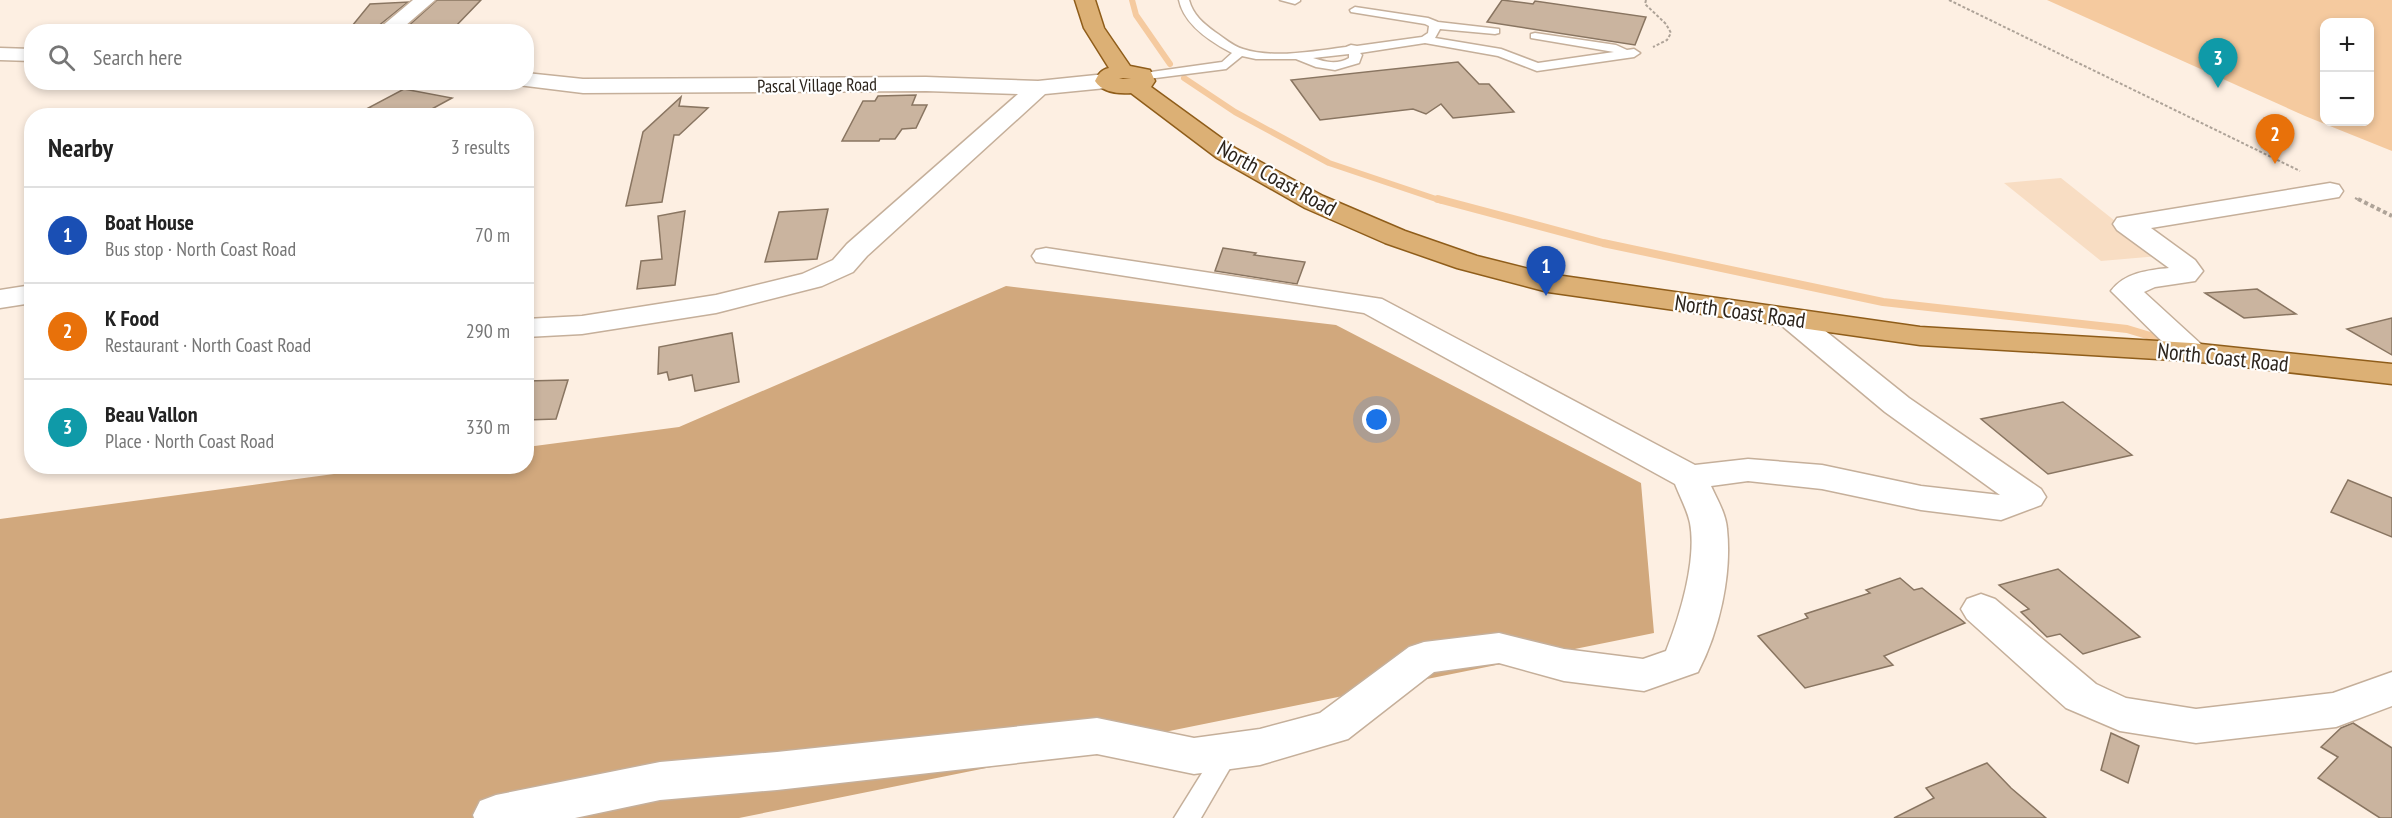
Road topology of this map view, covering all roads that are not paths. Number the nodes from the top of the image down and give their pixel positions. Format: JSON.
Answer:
{"nodes":[{"id":1,"x":425,"y":0,"type":"edge"},
{"id":2,"x":1085,"y":0,"type":"edge"},
{"id":3,"x":1184,"y":0,"type":"edge"},
{"id":4,"x":1355,"y":10,"type":"dead end"},
{"id":5,"x":395,"y":24,"type":"edge"},
{"id":6,"x":1435,"y":25,"type":"junction"},
{"id":7,"x":1495,"y":31,"type":"dead end"},
{"id":8,"x":1534,"y":36,"type":"dead end"},
{"id":9,"x":1425,"y":40,"type":"junction"},
{"id":10,"x":1240,"y":52,"type":"junction"},
{"id":11,"x":0,"y":54,"type":"edge"},
{"id":12,"x":24,"y":55,"type":"edge"},
{"id":13,"x":1127,"y":79,"type":"junction"},
{"id":14,"x":534,"y":81,"type":"edge"},
{"id":15,"x":1038,"y":88,"type":"junction"},
{"id":16,"x":2338,"y":192,"type":"road end"},
{"id":17,"x":1046,"y":256,"type":"dead end"},
{"id":18,"x":24,"y":295,"type":"edge"},
{"id":19,"x":0,"y":299,"type":"edge"},
{"id":20,"x":1792,"y":320,"type":"junction"},
{"id":21,"x":534,"y":328,"type":"edge"},
{"id":22,"x":2191,"y":352,"type":"junction"},
{"id":23,"x":2392,"y":374,"type":"edge"},
{"id":24,"x":1690,"y":477,"type":"junction"},
{"id":25,"x":1982,"y":609,"type":"dead end"},
{"id":26,"x":2392,"y":688,"type":"edge"},
{"id":27,"x":1228,"y":751,"type":"junction"},
{"id":28,"x":496,"y":815,"type":"dead end"},
{"id":29,"x":1187,"y":818,"type":"edge"}],
"edges":[{"from":1,"to":5,"type":"street"},
{"from":2,"to":13,"type":"main road","name":"North Coast Road"},
{"from":3,"to":10,"type":"lane"},
{"from":4,"to":6,"type":"lane"},
{"from":6,"to":7,"type":"lane"},
{"from":6,"to":9,"type":"lane"},
{"from":8,"to":9,"type":"lane"},
{"from":9,"to":10,"type":"lane"},
{"from":10,"to":13,"type":"lane"},
{"from":11,"to":12,"type":"street"},
{"from":13,"to":15,"type":"street","name":"Pascal Village Road"},
{"from":13,"to":20,"type":"main road","name":"North Coast Road"},
{"from":14,"to":15,"type":"street","name":"Pascal Village Road"},
{"from":15,"to":21,"type":"street"},
{"from":16,"to":22,"type":"street"},
{"from":17,"to":24,"type":"street"},
{"from":18,"to":19,"type":"street"},
{"from":20,"to":22,"type":"main road","name":"North Coast Road"},
{"from":20,"to":24,"type":"street"},
{"from":22,"to":23,"type":"main road","name":"North Coast Road"},
{"from":24,"to":27,"type":"street"},
{"from":25,"to":26,"type":"street"},
{"from":27,"to":28,"type":"street"},
{"from":27,"to":29,"type":"lane"}]}
